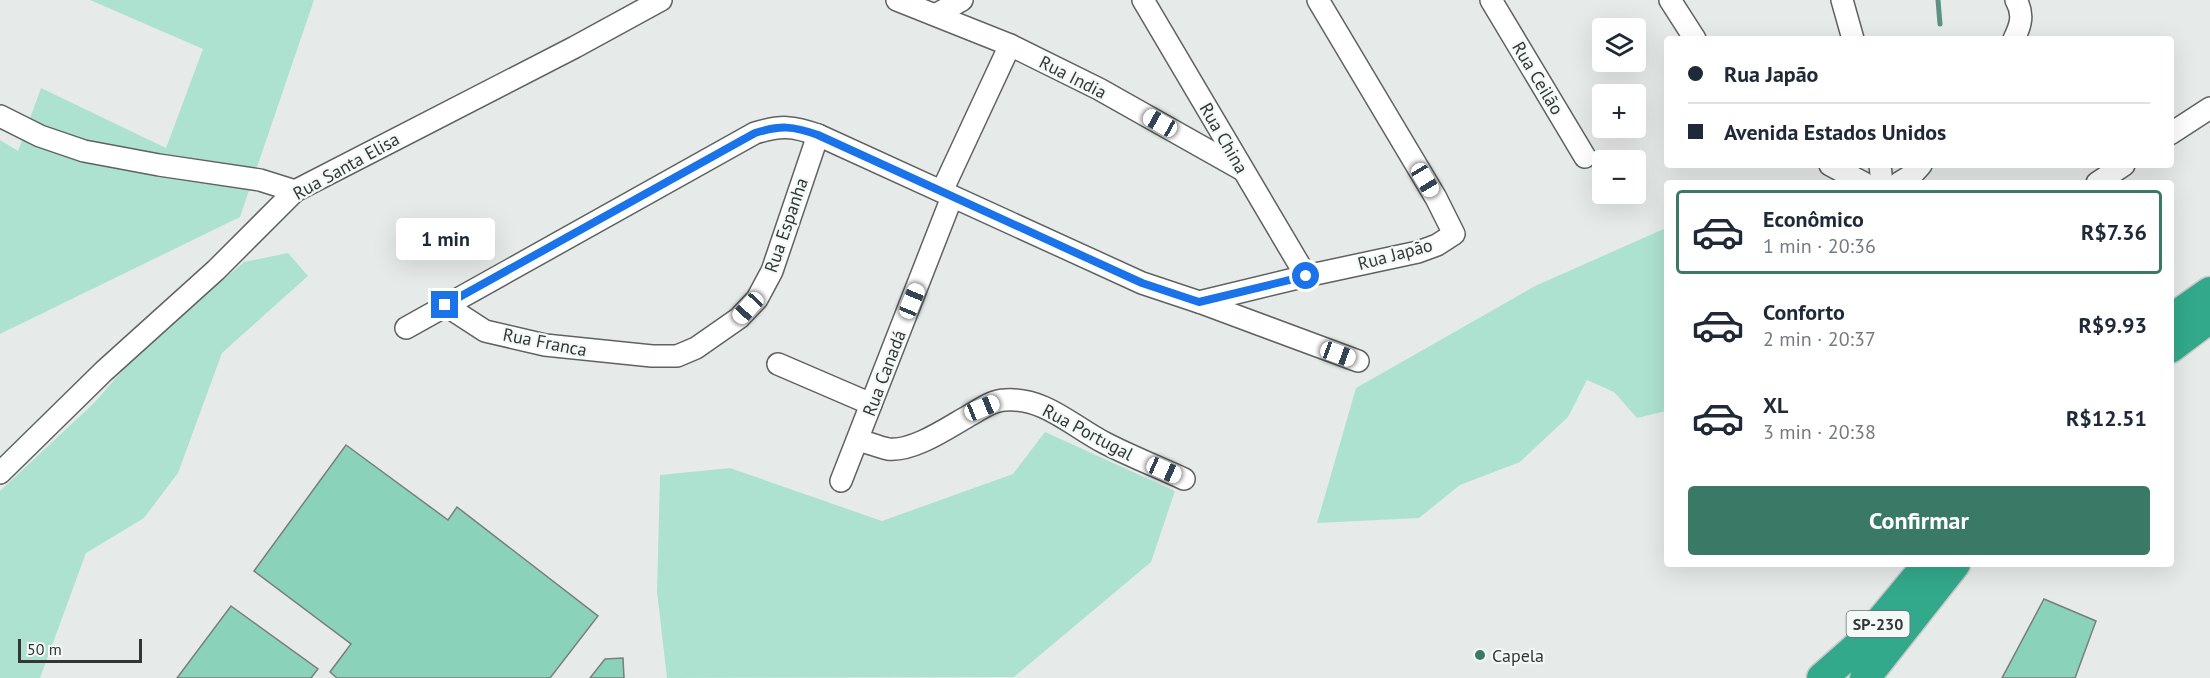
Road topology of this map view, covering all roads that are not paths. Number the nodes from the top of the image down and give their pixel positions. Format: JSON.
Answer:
{"nodes":[{"id":1,"x":661,"y":0,"type":"edge"},
{"id":2,"x":897,"y":0,"type":"edge"},
{"id":3,"x":962,"y":0,"type":"edge"},
{"id":4,"x":1143,"y":0,"type":"edge"},
{"id":5,"x":1317,"y":0,"type":"edge"},
{"id":6,"x":1491,"y":0,"type":"edge"},
{"id":7,"x":1670,"y":0,"type":"edge"},
{"id":8,"x":1842,"y":0,"type":"edge"},
{"id":9,"x":2016,"y":0,"type":"edge"},
{"id":10,"x":937,"y":15,"type":"junction"},
{"id":11,"x":1693,"y":36,"type":"edge"},
{"id":12,"x":1852,"y":36,"type":"edge"},
{"id":13,"x":2016,"y":36,"type":"edge"},
{"id":14,"x":1010,"y":45,"type":"junction"},
{"id":15,"x":2210,"y":108,"type":"edge"},
{"id":16,"x":0,"y":116,"type":"edge"},
{"id":17,"x":2174,"y":131,"type":"edge"},
{"id":18,"x":818,"y":135,"type":"junction"},
{"id":19,"x":1585,"y":157,"type":"dead end"},
{"id":20,"x":1836,"y":168,"type":"edge"},
{"id":21,"x":1918,"y":168,"type":"edge"},
{"id":22,"x":2120,"y":168,"type":"edge"},
{"id":23,"x":1241,"y":169,"type":"junction"},
{"id":24,"x":1858,"y":180,"type":"edge"},
{"id":25,"x":1904,"y":180,"type":"edge"},
{"id":26,"x":2102,"y":180,"type":"edge"},
{"id":27,"x":295,"y":191,"type":"junction"},
{"id":28,"x":947,"y":194,"type":"junction"},
{"id":29,"x":1306,"y":276,"type":"junction"},
{"id":30,"x":2210,"y":292,"type":"edge"},
{"id":31,"x":1199,"y":302,"type":"junction"},
{"id":32,"x":445,"y":305,"type":"junction"},
{"id":33,"x":2174,"y":317,"type":"edge"},
{"id":34,"x":2210,"y":318,"type":"edge"},
{"id":35,"x":406,"y":328,"type":"dead end"},
{"id":36,"x":2174,"y":345,"type":"edge"},
{"id":37,"x":652,"y":356,"type":"joint"},
{"id":38,"x":1358,"y":361,"type":"dead end"},
{"id":39,"x":778,"y":364,"type":"dead end"},
{"id":40,"x":871,"y":404,"type":"junction"},
{"id":41,"x":858,"y":440,"type":"junction"},
{"id":42,"x":0,"y":473,"type":"edge"},
{"id":43,"x":1184,"y":479,"type":"dead end"},
{"id":44,"x":841,"y":481,"type":"dead end"},
{"id":45,"x":1926,"y":567,"type":"edge"},
{"id":46,"x":1953,"y":567,"type":"edge"},
{"id":47,"x":1822,"y":678,"type":"edge"},
{"id":48,"x":1864,"y":678,"type":"edge"}],
"edges":[{"from":1,"to":27,"type":"street","name":"Rua Santa Elisa"},
{"from":2,"to":10,"type":"street","name":"Rua India"},
{"from":3,"to":10,"type":"street"},
{"from":4,"to":23,"type":"street","name":"Rua China"},
{"from":5,"to":29,"type":"street","name":"Rua Japão"},
{"from":6,"to":19,"type":"street","name":"Rua Ceilão"},
{"from":7,"to":11,"type":"street"},
{"from":8,"to":12,"type":"street"},
{"from":9,"to":13,"type":"street"},
{"from":10,"to":14,"type":"street","name":"Rua India"},
{"from":14,"to":23,"type":"street","name":"Rua India"},
{"from":14,"to":28,"type":"street","name":"Rua Canadá"},
{"from":15,"to":17,"type":"street"},
{"from":16,"to":27,"type":"street"},
{"from":18,"to":28,"type":"street"},
{"from":18,"to":32,"type":"street"},
{"from":18,"to":37,"type":"street","name":"Rua Espanha"},
{"from":20,"to":24,"type":"street"},
{"from":21,"to":25,"type":"street"},
{"from":22,"to":26,"type":"street"},
{"from":23,"to":29,"type":"street","name":"Rua China"},
{"from":27,"to":42,"type":"street","name":"Rua Santa Elisa"},
{"from":28,"to":31,"type":"street"},
{"from":28,"to":40,"type":"street","name":"Rua Canadá"},
{"from":29,"to":31,"type":"street","name":"Rua Japão"},
{"from":30,"to":33,"type":"highway"},
{"from":31,"to":38,"type":"street"},
{"from":32,"to":35,"type":"street"},
{"from":32,"to":37,"type":"street","name":"Rua Franca"},
{"from":34,"to":36,"type":"highway"},
{"from":39,"to":40,"type":"street"},
{"from":40,"to":41,"type":"street","name":"Rua Canadá"},
{"from":41,"to":43,"type":"street","name":"Rua Portugal"},
{"from":41,"to":44,"type":"street","name":"Rua Canadá"},
{"from":45,"to":47,"type":"highway","number":"SP-230"},
{"from":46,"to":48,"type":"highway","number":"SP-230"}]}
